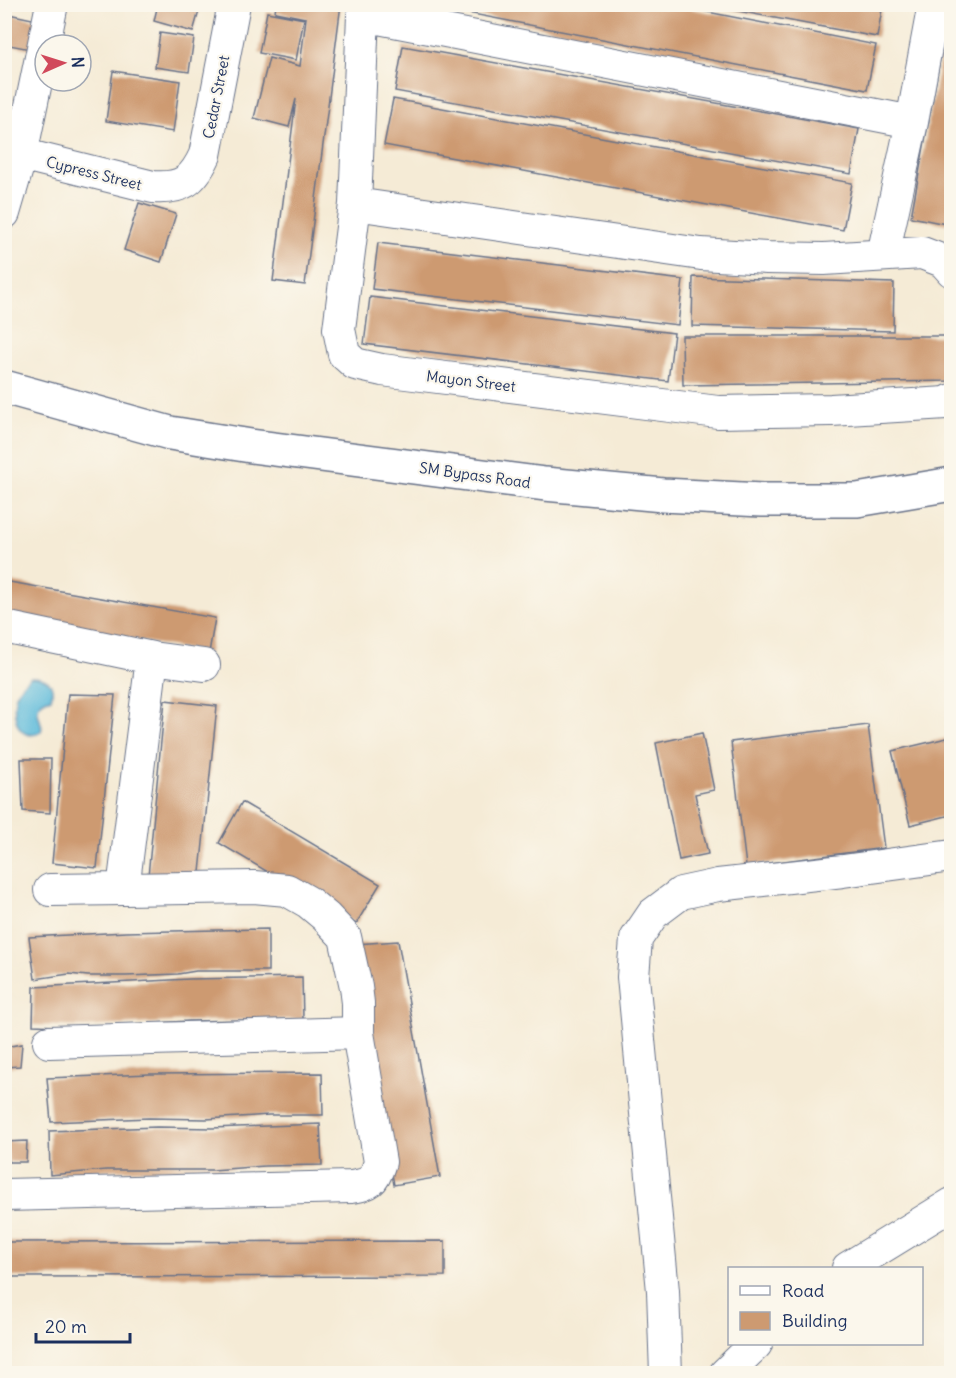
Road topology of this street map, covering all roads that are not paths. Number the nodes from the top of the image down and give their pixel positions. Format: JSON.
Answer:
{"nodes":[{"id":1,"x":52,"y":4,"type":"edge"},
{"id":2,"x":234,"y":4,"type":"edge"},
{"id":3,"x":934,"y":4,"type":"edge"},
{"id":4,"x":365,"y":10,"type":"edge"},
{"id":5,"x":912,"y":122,"type":"junction"},
{"id":6,"x":13,"y":152,"type":"edge"},
{"id":7,"x":184,"y":183,"type":"joint"},
{"id":8,"x":356,"y":204,"type":"junction"},
{"id":9,"x":4,"y":213,"type":"edge"},
{"id":10,"x":883,"y":255,"type":"junction"},
{"id":11,"x":951,"y":271,"type":"edge"},
{"id":12,"x":4,"y":387,"type":"edge"},
{"id":13,"x":951,"y":400,"type":"edge"},
{"id":14,"x":951,"y":484,"type":"edge"},
{"id":15,"x":4,"y":627,"type":"edge"},
{"id":16,"x":152,"y":658,"type":"junction"},
{"id":17,"x":204,"y":665,"type":"dead end"},
{"id":18,"x":951,"y":856,"type":"edge"},
{"id":19,"x":123,"y":889,"type":"junction"},
{"id":20,"x":50,"y":890,"type":"dead end"},
{"id":21,"x":358,"y":1034,"type":"junction"},
{"id":22,"x":49,"y":1042,"type":"dead end"},
{"id":23,"x":4,"y":1195,"type":"edge"},
{"id":24,"x":951,"y":1204,"type":"edge"},
{"id":25,"x":851,"y":1267,"type":"edge"},
{"id":26,"x":755,"y":1345,"type":"edge"},
{"id":27,"x":666,"y":1374,"type":"edge"},
{"id":28,"x":725,"y":1374,"type":"edge"}],
"edges":[{"from":1,"to":6,"type":"street"},
{"from":2,"to":7,"type":"street","name":"Cedar Street"},
{"from":3,"to":5,"type":"street"},
{"from":4,"to":5,"type":"street"},
{"from":4,"to":8,"type":"street","name":"Mayon Street"},
{"from":5,"to":10,"type":"street"},
{"from":6,"to":7,"type":"street","name":"Cypress Street"},
{"from":6,"to":9,"type":"street"},
{"from":8,"to":10,"type":"street"},
{"from":8,"to":13,"type":"street","name":"Mayon Street"},
{"from":10,"to":11,"type":"street"},
{"from":12,"to":14,"type":"street","name":"SM Bypass Road"},
{"from":15,"to":16,"type":"street"},
{"from":16,"to":17,"type":"street"},
{"from":16,"to":19,"type":"street"},
{"from":18,"to":27,"type":"street"},
{"from":19,"to":20,"type":"street"},
{"from":19,"to":21,"type":"street"},
{"from":21,"to":22,"type":"street"},
{"from":21,"to":23,"type":"street"},
{"from":24,"to":25,"type":"street"},
{"from":26,"to":28,"type":"street"}]}
